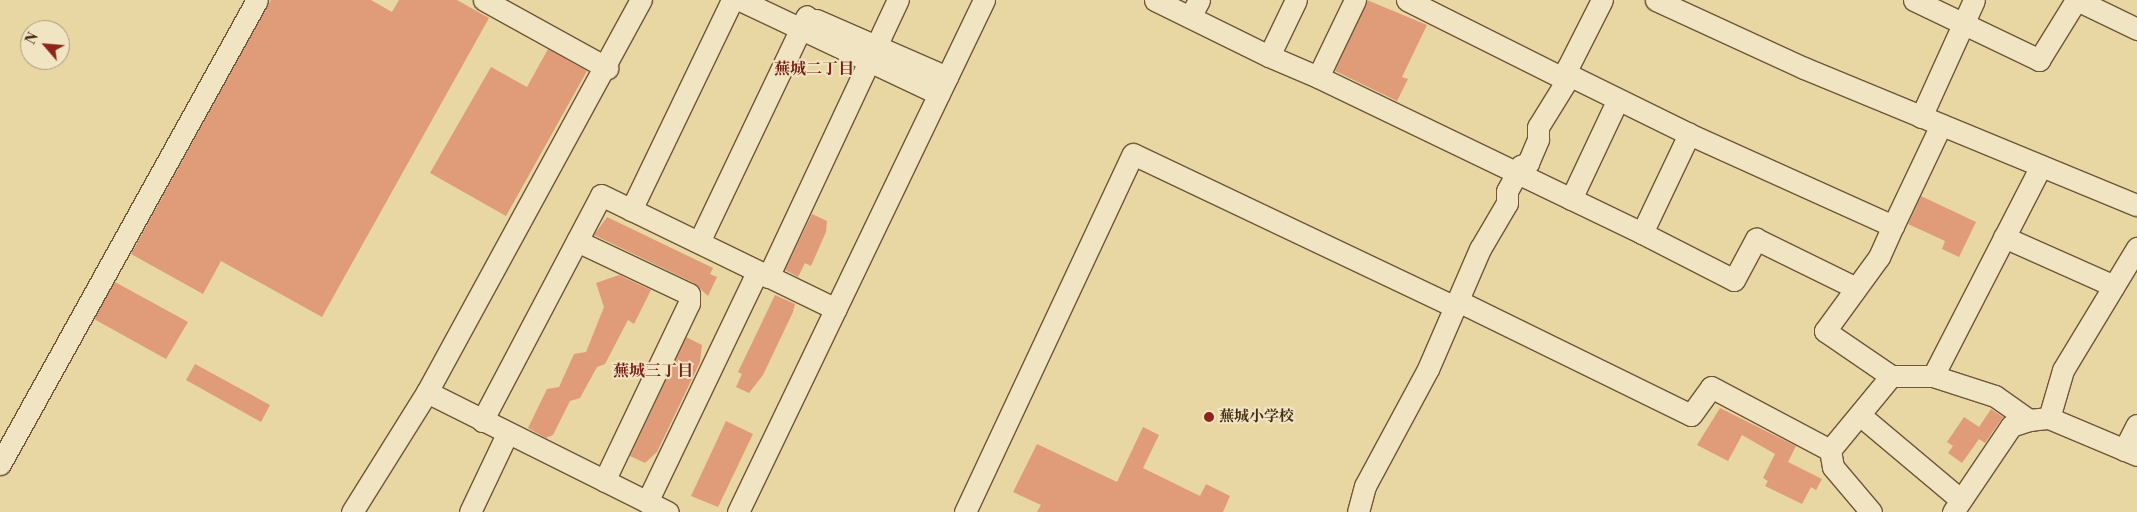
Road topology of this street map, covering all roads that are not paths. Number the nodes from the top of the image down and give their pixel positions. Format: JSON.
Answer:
{"nodes":[{"id":1,"x":257,"y":0,"type":"edge"},
{"id":2,"x":484,"y":0,"type":"edge"},
{"id":3,"x":641,"y":0,"type":"edge"},
{"id":4,"x":732,"y":0,"type":"edge"},
{"id":5,"x":740,"y":0,"type":"edge"},
{"id":6,"x":773,"y":0,"type":"edge"},
{"id":7,"x":898,"y":0,"type":"edge"},
{"id":8,"x":984,"y":0,"type":"edge"},
{"id":9,"x":1155,"y":0,"type":"edge"},
{"id":10,"x":1296,"y":0,"type":"edge"},
{"id":11,"x":1355,"y":0,"type":"edge"},
{"id":12,"x":1406,"y":0,"type":"edge"},
{"id":13,"x":1602,"y":0,"type":"edge"},
{"id":14,"x":1656,"y":0,"type":"edge"},
{"id":15,"x":1914,"y":0,"type":"edge"},
{"id":16,"x":1974,"y":0,"type":"edge"},
{"id":17,"x":2076,"y":0,"type":"edge"},
{"id":18,"x":1194,"y":9,"type":"edge"},
{"id":19,"x":805,"y":22,"type":"junction"},
{"id":20,"x":1964,"y":22,"type":"junction"},
{"id":21,"x":2137,"y":29,"type":"edge"},
{"id":22,"x":872,"y":52,"type":"junction"},
{"id":23,"x":1270,"y":56,"type":"junction"},
{"id":24,"x":607,"y":68,"type":"junction"},
{"id":25,"x":1318,"y":77,"type":"junction"},
{"id":26,"x":1567,"y":77,"type":"junction"},
{"id":27,"x":943,"y":85,"type":"junction"},
{"id":28,"x":1618,"y":99,"type":"junction"},
{"id":29,"x":1921,"y":116,"type":"junction"},
{"id":30,"x":1941,"y":125,"type":"junction"},
{"id":31,"x":1688,"y":134,"type":"junction"},
{"id":32,"x":2041,"y":166,"type":"junction"},
{"id":33,"x":1516,"y":174,"type":"junction"},
{"id":34,"x":1571,"y":199,"type":"junction"},
{"id":35,"x":2137,"y":205,"type":"edge"},
{"id":36,"x":630,"y":210,"type":"junction"},
{"id":37,"x":1893,"y":226,"type":"junction"},
{"id":38,"x":1642,"y":233,"type":"junction"},
{"id":39,"x":2004,"y":237,"type":"junction"},
{"id":40,"x":577,"y":241,"type":"junction"},
{"id":41,"x":699,"y":242,"type":"junction"},
{"id":42,"x":2137,"y":248,"type":"edge"},
{"id":43,"x":763,"y":275,"type":"junction"},
{"id":44,"x":2114,"y":286,"type":"junction"},
{"id":45,"x":1854,"y":287,"type":"junction"},
{"id":46,"x":1456,"y":304,"type":"junction"},
{"id":47,"x":836,"y":309,"type":"junction"},
{"id":48,"x":1891,"y":376,"type":"junction"},
{"id":49,"x":1933,"y":376,"type":"junction"},
{"id":50,"x":427,"y":392,"type":"junction"},
{"id":51,"x":1861,"y":416,"type":"junction"},
{"id":52,"x":2039,"y":419,"type":"junction"},
{"id":53,"x":482,"y":421,"type":"junction"},
{"id":54,"x":2137,"y":425,"type":"edge"},
{"id":55,"x":507,"y":434,"type":"junction"},
{"id":56,"x":1830,"y":450,"type":"junction"},
{"id":57,"x":2130,"y":453,"type":"edge"},
{"id":58,"x":0,"y":464,"type":"edge"},
{"id":59,"x":604,"y":481,"type":"junction"},
{"id":60,"x":647,"y":502,"type":"junction"},
{"id":61,"x":1957,"y":506,"type":"edge"},
{"id":62,"x":352,"y":512,"type":"edge"},
{"id":63,"x":470,"y":512,"type":"edge"},
{"id":64,"x":668,"y":512,"type":"edge"},
{"id":65,"x":738,"y":512,"type":"edge"},
{"id":66,"x":965,"y":512,"type":"edge"},
{"id":67,"x":1358,"y":512,"type":"edge"},
{"id":68,"x":1871,"y":512,"type":"edge"}],
"edges":[{"from":1,"to":58,"type":"street"},
{"from":2,"to":24,"type":"street"},
{"from":3,"to":24,"type":"street"},
{"from":4,"to":36,"type":"street"},
{"from":5,"to":19,"type":"street"},
{"from":6,"to":19,"type":"street"},
{"from":7,"to":22,"type":"street"},
{"from":8,"to":27,"type":"street"},
{"from":9,"to":18,"type":"street"},
{"from":10,"to":23,"type":"street"},
{"from":11,"to":25,"type":"street"},
{"from":12,"to":26,"type":"street"},
{"from":13,"to":26,"type":"street"},
{"from":14,"to":29,"type":"street"},
{"from":15,"to":20,"type":"street"},
{"from":16,"to":20,"type":"street"},
{"from":17,"to":20,"type":"street"},
{"from":17,"to":21,"type":"street"},
{"from":18,"to":23,"type":"street"},
{"from":19,"to":22,"type":"street"},
{"from":19,"to":41,"type":"street"},
{"from":20,"to":29,"type":"street"},
{"from":22,"to":27,"type":"street"},
{"from":22,"to":43,"type":"street"},
{"from":23,"to":25,"type":"street"},
{"from":24,"to":50,"type":"street"},
{"from":25,"to":33,"type":"street"},
{"from":26,"to":28,"type":"street"},
{"from":26,"to":33,"type":"street"},
{"from":27,"to":47,"type":"street"},
{"from":28,"to":31,"type":"street"},
{"from":28,"to":34,"type":"street"},
{"from":29,"to":30,"type":"street"},
{"from":30,"to":32,"type":"street"},
{"from":30,"to":37,"type":"street"},
{"from":31,"to":37,"type":"street"},
{"from":31,"to":38,"type":"street"},
{"from":32,"to":35,"type":"street"},
{"from":32,"to":39,"type":"street"},
{"from":33,"to":34,"type":"street"},
{"from":33,"to":46,"type":"street"},
{"from":34,"to":38,"type":"street"},
{"from":36,"to":40,"type":"street"},
{"from":36,"to":41,"type":"street"},
{"from":37,"to":45,"type":"street"},
{"from":38,"to":45,"type":"street"},
{"from":39,"to":44,"type":"street"},
{"from":39,"to":49,"type":"street"},
{"from":40,"to":53,"type":"street"},
{"from":40,"to":59,"type":"street"},
{"from":41,"to":43,"type":"street"},
{"from":42,"to":44,"type":"street"},
{"from":43,"to":47,"type":"street"},
{"from":43,"to":60,"type":"street"},
{"from":44,"to":52,"type":"street"},
{"from":45,"to":48,"type":"street"},
{"from":46,"to":56,"type":"street"},
{"from":46,"to":66,"type":"street"},
{"from":46,"to":67,"type":"street"},
{"from":47,"to":65,"type":"street"},
{"from":48,"to":49,"type":"street"},
{"from":48,"to":51,"type":"street"},
{"from":49,"to":52,"type":"street"},
{"from":50,"to":53,"type":"street"},
{"from":50,"to":62,"type":"street"},
{"from":51,"to":56,"type":"street"},
{"from":51,"to":61,"type":"street"},
{"from":52,"to":57,"type":"street"},
{"from":52,"to":61,"type":"street"},
{"from":53,"to":55,"type":"street"},
{"from":54,"to":57,"type":"street"},
{"from":55,"to":59,"type":"street"},
{"from":55,"to":63,"type":"street"},
{"from":56,"to":68,"type":"street"},
{"from":59,"to":60,"type":"street"},
{"from":60,"to":64,"type":"street"}]}
